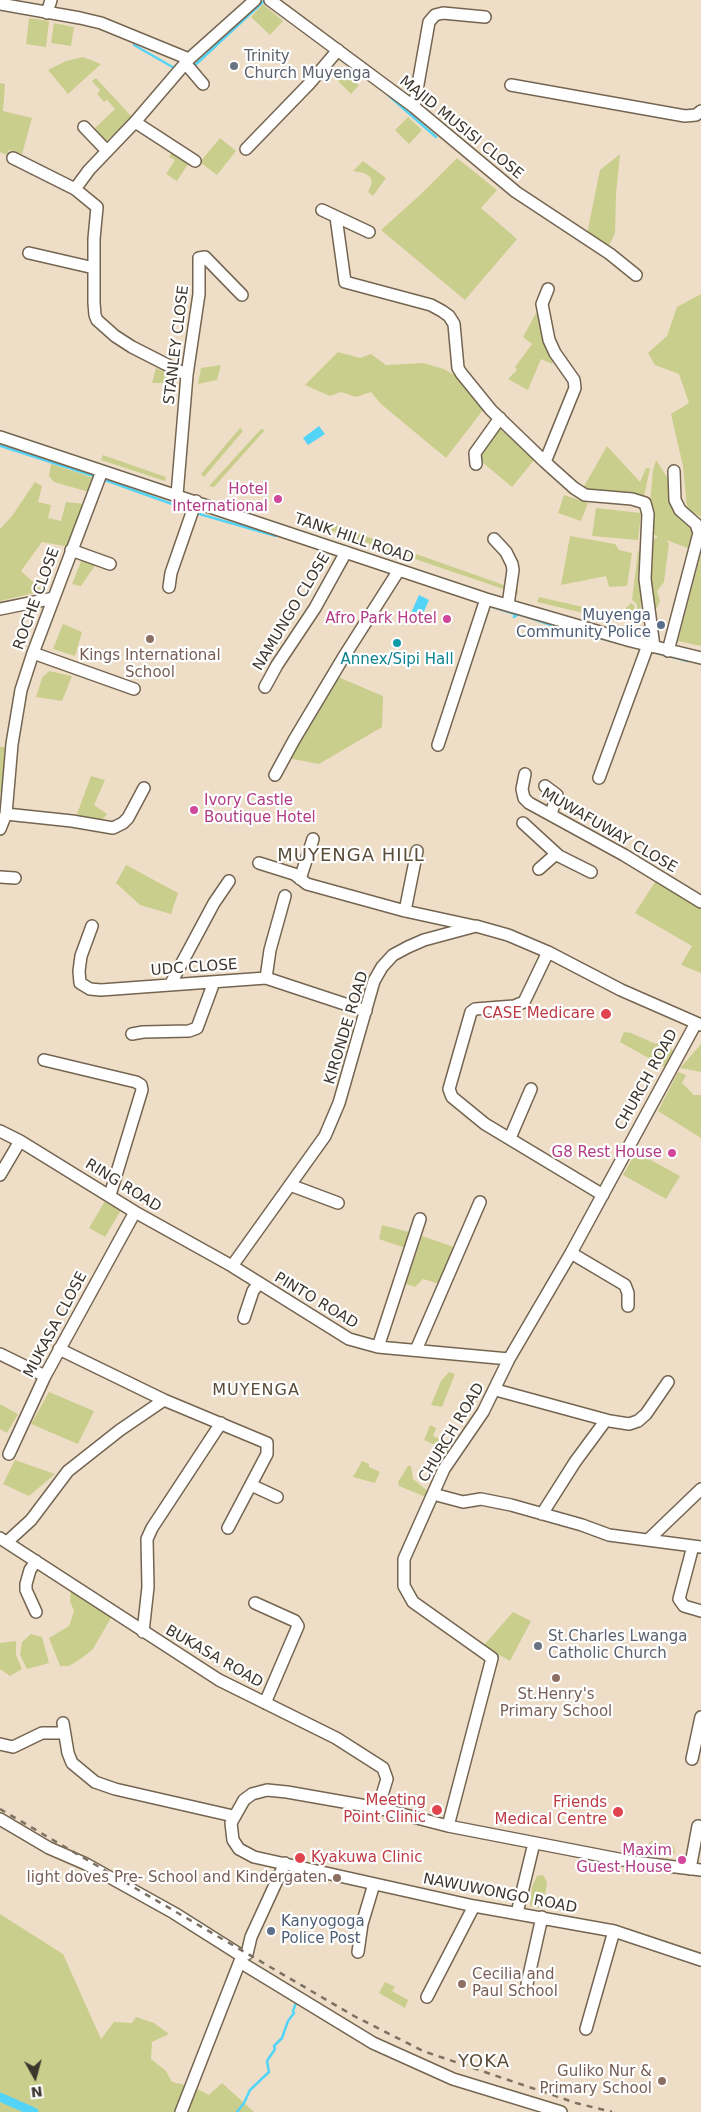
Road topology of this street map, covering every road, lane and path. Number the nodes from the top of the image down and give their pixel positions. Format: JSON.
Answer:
{"nodes":[{"id":1,"x":51,"y":0,"type":"edge"},
{"id":2,"x":255,"y":0,"type":"edge"},
{"id":3,"x":270,"y":0,"type":"edge"},
{"id":4,"x":0,"y":4,"type":"edge"},
{"id":5,"x":47,"y":13,"type":"junction"},
{"id":6,"x":486,"y":17,"type":"dead end"},
{"id":7,"x":338,"y":50,"type":"junction"},
{"id":8,"x":187,"y":62,"type":"junction"},
{"id":9,"x":203,"y":84,"type":"dead end"},
{"id":10,"x":511,"y":85,"type":"dead end"},
{"id":11,"x":414,"y":107,"type":"junction"},
{"id":12,"x":701,"y":111,"type":"edge"},
{"id":13,"x":135,"y":122,"type":"junction"},
{"id":14,"x":84,"y":126,"type":"dead end"},
{"id":15,"x":246,"y":149,"type":"dead end"},
{"id":16,"x":107,"y":150,"type":"junction"},
{"id":17,"x":12,"y":158,"type":"dead end"},
{"id":18,"x":195,"y":160,"type":"dead end"},
{"id":19,"x":75,"y":189,"type":"junction"},
{"id":20,"x":322,"y":210,"type":"dead end"},
{"id":21,"x":336,"y":217,"type":"junction"},
{"id":22,"x":368,"y":232,"type":"dead end"},
{"id":23,"x":29,"y":253,"type":"dead end"},
{"id":24,"x":94,"y":268,"type":"junction"},
{"id":25,"x":636,"y":274,"type":"dead end"},
{"id":26,"x":548,"y":288,"type":"dead end"},
{"id":27,"x":242,"y":295,"type":"dead end"},
{"id":28,"x":187,"y":375,"type":"junction"},
{"id":29,"x":500,"y":418,"type":"junction"},
{"id":30,"x":0,"y":437,"type":"edge"},
{"id":31,"x":545,"y":462,"type":"junction"},
{"id":32,"x":476,"y":464,"type":"dead end"},
{"id":33,"x":102,"y":471,"type":"junction"},
{"id":34,"x":674,"y":471,"type":"dead end"},
{"id":35,"x":177,"y":495,"type":"junction"},
{"id":36,"x":196,"y":501,"type":"junction"},
{"id":37,"x":494,"y":539,"type":"dead end"},
{"id":38,"x":71,"y":550,"type":"junction"},
{"id":39,"x":346,"y":552,"type":"junction"},
{"id":40,"x":110,"y":564,"type":"dead end"},
{"id":41,"x":399,"y":570,"type":"junction"},
{"id":42,"x":169,"y":587,"type":"dead end"},
{"id":43,"x":54,"y":598,"type":"junction"},
{"id":44,"x":486,"y":599,"type":"junction"},
{"id":45,"x":508,"y":605,"type":"junction"},
{"id":46,"x":0,"y":609,"type":"edge"},
{"id":47,"x":651,"y":646,"type":"junction"},
{"id":48,"x":668,"y":651,"type":"junction"},
{"id":49,"x":33,"y":653,"type":"junction"},
{"id":50,"x":701,"y":658,"type":"edge"},
{"id":51,"x":265,"y":687,"type":"dead end"},
{"id":52,"x":134,"y":689,"type":"dead end"},
{"id":53,"x":6,"y":744,"type":"edge"},
{"id":54,"x":438,"y":744,"type":"dead end"},
{"id":55,"x":525,"y":774,"type":"dead end"},
{"id":56,"x":276,"y":775,"type":"dead end"},
{"id":57,"x":599,"y":778,"type":"dead end"},
{"id":58,"x":545,"y":786,"type":"dead end"},
{"id":59,"x":144,"y":788,"type":"dead end"},
{"id":60,"x":6,"y":814,"type":"junction"},
{"id":61,"x":550,"y":814,"type":"junction"},
{"id":62,"x":524,"y":823,"type":"dead end"},
{"id":63,"x":0,"y":828,"type":"edge"},
{"id":64,"x":313,"y":838,"type":"dead end"},
{"id":65,"x":418,"y":851,"type":"dead end"},
{"id":66,"x":556,"y":854,"type":"junction"},
{"id":67,"x":259,"y":863,"type":"dead end"},
{"id":68,"x":539,"y":868,"type":"dead end"},
{"id":69,"x":591,"y":872,"type":"dead end"},
{"id":70,"x":0,"y":878,"type":"edge"},
{"id":71,"x":15,"y":878,"type":"dead end"},
{"id":72,"x":300,"y":879,"type":"junction"},
{"id":73,"x":229,"y":881,"type":"dead end"},
{"id":74,"x":285,"y":896,"type":"dead end"},
{"id":75,"x":701,"y":902,"type":"edge"},
{"id":76,"x":405,"y":911,"type":"junction"},
{"id":77,"x":92,"y":926,"type":"dead end"},
{"id":78,"x":476,"y":926,"type":"junction"},
{"id":79,"x":548,"y":952,"type":"junction"},
{"id":80,"x":266,"y":978,"type":"junction"},
{"id":81,"x":214,"y":982,"type":"junction"},
{"id":82,"x":170,"y":984,"type":"junction"},
{"id":83,"x":366,"y":1011,"type":"junction"},
{"id":84,"x":698,"y":1024,"type":"edge"},
{"id":85,"x":132,"y":1034,"type":"dead end"},
{"id":86,"x":44,"y":1060,"type":"dead end"},
{"id":87,"x":531,"y":1088,"type":"dead end"},
{"id":88,"x":0,"y":1131,"type":"edge"},
{"id":89,"x":510,"y":1138,"type":"junction"},
{"id":90,"x":20,"y":1141,"type":"junction"},
{"id":91,"x":0,"y":1175,"type":"edge"},
{"id":92,"x":290,"y":1185,"type":"junction"},
{"id":93,"x":110,"y":1195,"type":"junction"},
{"id":94,"x":603,"y":1195,"type":"junction"},
{"id":95,"x":480,"y":1202,"type":"dead end"},
{"id":96,"x":338,"y":1203,"type":"dead end"},
{"id":97,"x":135,"y":1212,"type":"junction"},
{"id":98,"x":420,"y":1219,"type":"dead end"},
{"id":99,"x":571,"y":1253,"type":"junction"},
{"id":100,"x":232,"y":1266,"type":"junction"},
{"id":101,"x":259,"y":1283,"type":"junction"},
{"id":102,"x":628,"y":1306,"type":"dead end"},
{"id":103,"x":244,"y":1318,"type":"dead end"},
{"id":104,"x":378,"y":1347,"type":"junction"},
{"id":105,"x":59,"y":1349,"type":"junction"},
{"id":106,"x":416,"y":1350,"type":"junction"},
{"id":107,"x":0,"y":1354,"type":"edge"},
{"id":108,"x":509,"y":1359,"type":"junction"},
{"id":109,"x":44,"y":1376,"type":"junction"},
{"id":110,"x":668,"y":1382,"type":"dead end"},
{"id":111,"x":496,"y":1390,"type":"junction"},
{"id":112,"x":164,"y":1400,"type":"junction"},
{"id":113,"x":606,"y":1420,"type":"junction"},
{"id":114,"x":221,"y":1423,"type":"junction"},
{"id":115,"x":9,"y":1454,"type":"dead end"},
{"id":116,"x":251,"y":1485,"type":"junction"},
{"id":117,"x":701,"y":1489,"type":"edge"},
{"id":118,"x":433,"y":1494,"type":"junction"},
{"id":119,"x":277,"y":1497,"type":"dead end"},
{"id":120,"x":542,"y":1514,"type":"junction"},
{"id":121,"x":228,"y":1528,"type":"dead end"},
{"id":122,"x":3,"y":1540,"type":"edge"},
{"id":123,"x":648,"y":1540,"type":"junction"},
{"id":124,"x":697,"y":1546,"type":"edge"},
{"id":125,"x":36,"y":1561,"type":"junction"},
{"id":126,"x":255,"y":1603,"type":"dead end"},
{"id":127,"x":701,"y":1611,"type":"edge"},
{"id":128,"x":36,"y":1612,"type":"dead end"},
{"id":129,"x":143,"y":1632,"type":"junction"},
{"id":130,"x":265,"y":1703,"type":"junction"},
{"id":131,"x":701,"y":1717,"type":"edge"},
{"id":132,"x":0,"y":1744,"type":"edge"},
{"id":133,"x":692,"y":1759,"type":"dead end"},
{"id":134,"x":378,"y":1808,"type":"junction"},
{"id":135,"x":234,"y":1816,"type":"junction"},
{"id":136,"x":0,"y":1819,"type":"edge"},
{"id":137,"x":448,"y":1826,"type":"junction"},
{"id":138,"x":698,"y":1826,"type":"dead end"},
{"id":139,"x":534,"y":1843,"type":"junction"},
{"id":140,"x":285,"y":1863,"type":"junction"},
{"id":141,"x":695,"y":1869,"type":"edge"},
{"id":142,"x":374,"y":1884,"type":"junction"},
{"id":143,"x":474,"y":1906,"type":"junction"},
{"id":144,"x":517,"y":1913,"type":"junction"},
{"id":145,"x":542,"y":1917,"type":"junction"},
{"id":146,"x":614,"y":1932,"type":"junction"},
{"id":147,"x":358,"y":1952,"type":"dead end"},
{"id":148,"x":241,"y":1959,"type":"junction"},
{"id":149,"x":701,"y":1960,"type":"edge"},
{"id":150,"x":527,"y":1984,"type":"dead end"},
{"id":151,"x":427,"y":1997,"type":"dead end"},
{"id":152,"x":586,"y":2029,"type":"dead end"},
{"id":153,"x":181,"y":2112,"type":"edge"},
{"id":154,"x":561,"y":2112,"type":"edge"}],
"edges":[{"from":1,"to":5,"type":"street"},
{"from":2,"to":8,"type":"street"},
{"from":3,"to":7,"type":"street","name":"MAJID MUSISI CLOSE"},
{"from":4,"to":5,"type":"street"},
{"from":5,"to":8,"type":"street"},
{"from":6,"to":11,"type":"street"},
{"from":7,"to":11,"type":"street","name":"MAJID MUSISI CLOSE"},
{"from":7,"to":15,"type":"street"},
{"from":8,"to":9,"type":"street"},
{"from":8,"to":13,"type":"street"},
{"from":10,"to":12,"type":"street"},
{"from":11,"to":25,"type":"street","name":"MAJID MUSISI CLOSE"},
{"from":13,"to":16,"type":"street"},
{"from":13,"to":18,"type":"street"},
{"from":14,"to":16,"type":"street"},
{"from":16,"to":19,"type":"street"},
{"from":17,"to":19,"type":"street"},
{"from":19,"to":24,"type":"street"},
{"from":20,"to":21,"type":"street"},
{"from":21,"to":22,"type":"street"},
{"from":21,"to":29,"type":"street"},
{"from":23,"to":24,"type":"street"},
{"from":24,"to":28,"type":"street"},
{"from":26,"to":31,"type":"street"},
{"from":27,"to":28,"type":"street","name":"STANLEY CLOSE"},
{"from":28,"to":35,"type":"street","name":"STANLEY CLOSE"},
{"from":29,"to":31,"type":"street"},
{"from":29,"to":32,"type":"street"},
{"from":30,"to":33,"type":"street","name":"TANK HILL ROAD"},
{"from":31,"to":47,"type":"street"},
{"from":33,"to":35,"type":"street","name":"TANK HILL ROAD"},
{"from":33,"to":38,"type":"street","name":"ROCHE CLOSE"},
{"from":34,"to":48,"type":"street"},
{"from":35,"to":36,"type":"street","name":"TANK HILL ROAD"},
{"from":36,"to":39,"type":"street","name":"TANK HILL ROAD"},
{"from":36,"to":42,"type":"street"},
{"from":37,"to":45,"type":"street"},
{"from":38,"to":40,"type":"street"},
{"from":38,"to":43,"type":"street","name":"ROCHE CLOSE"},
{"from":39,"to":41,"type":"street","name":"TANK HILL ROAD"},
{"from":39,"to":51,"type":"street","name":"NAMUNGO CLOSE"},
{"from":41,"to":44,"type":"street","name":"TANK HILL ROAD"},
{"from":41,"to":56,"type":"street"},
{"from":43,"to":46,"type":"street"},
{"from":43,"to":49,"type":"street","name":"ROCHE CLOSE"},
{"from":44,"to":45,"type":"street","name":"TANK HILL ROAD"},
{"from":44,"to":54,"type":"street"},
{"from":45,"to":47,"type":"street","name":"TANK HILL ROAD"},
{"from":47,"to":48,"type":"street","name":"TANK HILL ROAD"},
{"from":47,"to":57,"type":"street"},
{"from":48,"to":50,"type":"street","name":"TANK HILL ROAD"},
{"from":49,"to":52,"type":"street"},
{"from":49,"to":53,"type":"street","name":"ROCHE CLOSE"},
{"from":53,"to":60,"type":"street","name":"ROCHE CLOSE"},
{"from":55,"to":61,"type":"street","name":"MUWAFUWAY CLOSE"},
{"from":58,"to":61,"type":"street"},
{"from":59,"to":60,"type":"street"},
{"from":60,"to":63,"type":"street","name":"ROCHE CLOSE"},
{"from":61,"to":75,"type":"street","name":"MUWAFUWAY CLOSE"},
{"from":62,"to":66,"type":"street"},
{"from":64,"to":72,"type":"street"},
{"from":65,"to":76,"type":"street"},
{"from":66,"to":68,"type":"street"},
{"from":66,"to":69,"type":"street"},
{"from":67,"to":72,"type":"street"},
{"from":70,"to":71,"type":"street"},
{"from":72,"to":76,"type":"street"},
{"from":73,"to":82,"type":"street"},
{"from":74,"to":80,"type":"street"},
{"from":76,"to":78,"type":"street"},
{"from":77,"to":82,"type":"street","name":"UDC CLOSE"},
{"from":78,"to":79,"type":"street"},
{"from":78,"to":83,"type":"street","name":"KIRONDE ROAD"},
{"from":79,"to":84,"type":"street"},
{"from":79,"to":89,"type":"street"},
{"from":80,"to":81,"type":"street","name":"UDC CLOSE"},
{"from":80,"to":83,"type":"street","name":"UDC CLOSE"},
{"from":81,"to":82,"type":"street","name":"UDC CLOSE"},
{"from":81,"to":85,"type":"street"},
{"from":83,"to":92,"type":"street","name":"KIRONDE ROAD"},
{"from":84,"to":94,"type":"street","name":"CHURCH ROAD"},
{"from":86,"to":93,"type":"street"},
{"from":87,"to":89,"type":"street"},
{"from":88,"to":90,"type":"street","name":"RING ROAD"},
{"from":89,"to":94,"type":"street"},
{"from":90,"to":91,"type":"street"},
{"from":90,"to":93,"type":"street","name":"RING ROAD"},
{"from":92,"to":96,"type":"street"},
{"from":92,"to":100,"type":"street","name":"KIRONDE ROAD"},
{"from":93,"to":97,"type":"street","name":"RING ROAD"},
{"from":94,"to":99,"type":"street","name":"CHURCH ROAD"},
{"from":95,"to":106,"type":"street"},
{"from":97,"to":100,"type":"street","name":"RING ROAD"},
{"from":97,"to":105,"type":"street","name":"MUKASA CLOSE"},
{"from":98,"to":104,"type":"street"},
{"from":99,"to":102,"type":"street"},
{"from":99,"to":108,"type":"street","name":"CHURCH ROAD"},
{"from":100,"to":101,"type":"street","name":"PINTO ROAD"},
{"from":101,"to":103,"type":"street"},
{"from":101,"to":104,"type":"street","name":"PINTO ROAD"},
{"from":104,"to":106,"type":"street","name":"PINTO ROAD"},
{"from":105,"to":109,"type":"street","name":"MUKASA CLOSE"},
{"from":105,"to":112,"type":"street"},
{"from":106,"to":108,"type":"street","name":"PINTO ROAD"},
{"from":107,"to":109,"type":"street"},
{"from":108,"to":111,"type":"street","name":"CHURCH ROAD"},
{"from":109,"to":115,"type":"street","name":"MUKASA CLOSE"},
{"from":110,"to":113,"type":"street"},
{"from":111,"to":113,"type":"street"},
{"from":111,"to":118,"type":"street","name":"CHURCH ROAD"},
{"from":112,"to":114,"type":"street"},
{"from":112,"to":122,"type":"street"},
{"from":113,"to":120,"type":"street"},
{"from":114,"to":116,"type":"street"},
{"from":114,"to":129,"type":"street"},
{"from":116,"to":119,"type":"street"},
{"from":116,"to":121,"type":"street"},
{"from":117,"to":123,"type":"street"},
{"from":118,"to":120,"type":"street"},
{"from":118,"to":137,"type":"street","name":"CHURCH ROAD"},
{"from":120,"to":123,"type":"street"},
{"from":122,"to":125,"type":"street","name":"BUKASA ROAD"},
{"from":123,"to":124,"type":"street"},
{"from":124,"to":127,"type":"street"},
{"from":125,"to":128,"type":"street"},
{"from":125,"to":129,"type":"street","name":"BUKASA ROAD"},
{"from":126,"to":130,"type":"street"},
{"from":129,"to":130,"type":"street","name":"BUKASA ROAD"},
{"from":130,"to":134,"type":"street","name":"BUKASA ROAD"},
{"from":131,"to":133,"type":"street"},
{"from":132,"to":135,"type":"street"},
{"from":134,"to":135,"type":"street"},
{"from":134,"to":137,"type":"street"},
{"from":135,"to":140,"type":"street","name":"NAWUWONGO ROAD"},
{"from":136,"to":148,"type":"street"},
{"from":137,"to":139,"type":"street"},
{"from":138,"to":141,"type":"street"},
{"from":139,"to":141,"type":"street"},
{"from":139,"to":144,"type":"street"},
{"from":140,"to":142,"type":"street","name":"NAWUWONGO ROAD"},
{"from":140,"to":148,"type":"street"},
{"from":142,"to":143,"type":"street","name":"NAWUWONGO ROAD"},
{"from":142,"to":147,"type":"street"},
{"from":143,"to":144,"type":"street","name":"NAWUWONGO ROAD"},
{"from":143,"to":151,"type":"street"},
{"from":144,"to":145,"type":"street","name":"NAWUWONGO ROAD"},
{"from":145,"to":146,"type":"street","name":"NAWUWONGO ROAD"},
{"from":145,"to":150,"type":"street"},
{"from":146,"to":149,"type":"street","name":"NAWUWONGO ROAD"},
{"from":146,"to":152,"type":"street"},
{"from":148,"to":153,"type":"street"},
{"from":148,"to":154,"type":"street"}]}
